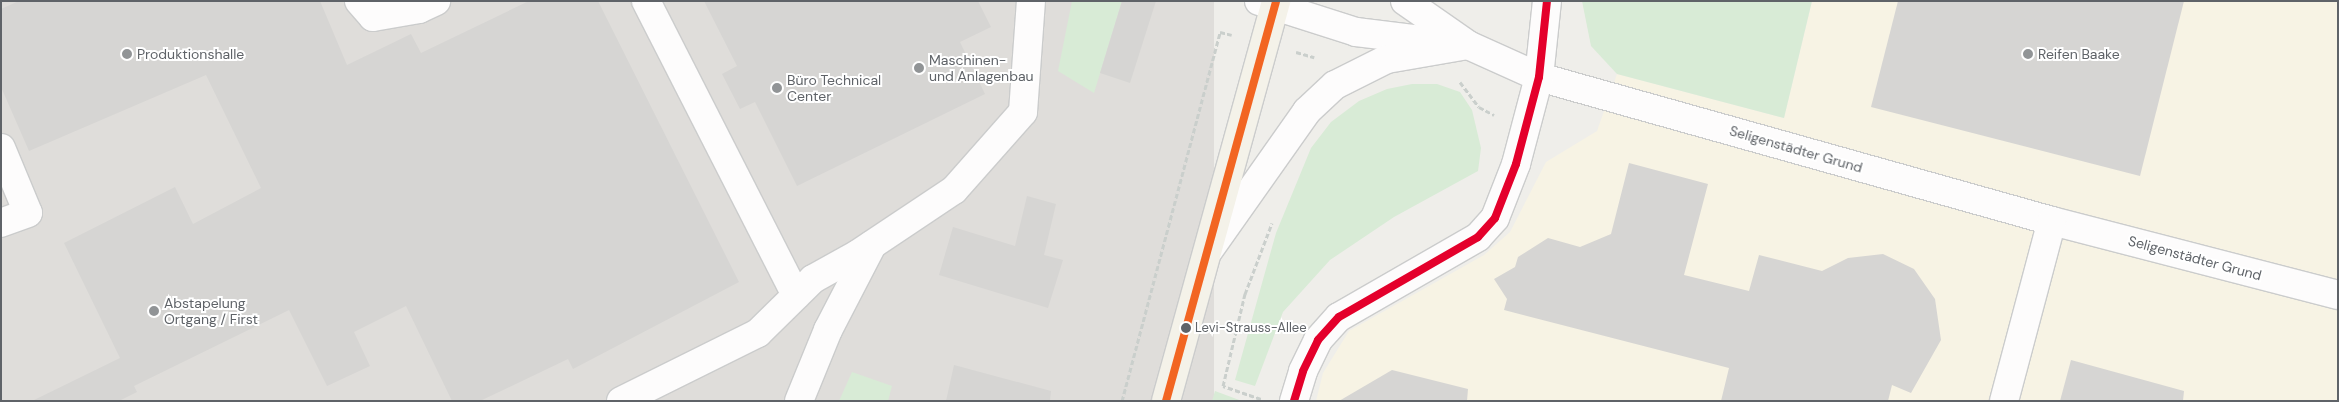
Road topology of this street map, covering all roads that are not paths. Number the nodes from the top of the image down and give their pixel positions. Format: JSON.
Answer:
{"nodes":[{"id":1,"x":358,"y":1,"type":"edge"},
{"id":2,"x":436,"y":1,"type":"edge"},
{"id":3,"x":646,"y":1,"type":"edge"},
{"id":4,"x":1031,"y":1,"type":"edge"},
{"id":5,"x":1405,"y":1,"type":"edge"},
{"id":6,"x":1547,"y":1,"type":"edge"},
{"id":7,"x":1270,"y":3,"type":"edge"},
{"id":8,"x":1468,"y":45,"type":"junction"},
{"id":9,"x":1539,"y":77,"type":"junction"},
{"id":10,"x":1,"y":148,"type":"edge"},
{"id":11,"x":2052,"y":221,"type":"junction"},
{"id":12,"x":1,"y":223,"type":"edge"},
{"id":13,"x":865,"y":249,"type":"junction"},
{"id":14,"x":1207,"y":254,"type":"junction"},
{"id":15,"x":796,"y":295,"type":"junction"},
{"id":16,"x":2338,"y":296,"type":"edge"},
{"id":17,"x":621,"y":401,"type":"edge"},
{"id":18,"x":799,"y":401,"type":"edge"},
{"id":19,"x":1166,"y":401,"type":"edge"},
{"id":20,"x":1294,"y":401,"type":"edge"},
{"id":21,"x":2004,"y":401,"type":"edge"}],
"edges":[{"from":1,"to":2,"type":"street"},
{"from":3,"to":15,"type":"street"},
{"from":4,"to":13,"type":"street"},
{"from":5,"to":8,"type":"street","name":"Seligenstädter Grund"},
{"from":6,"to":9,"type":"street"},
{"from":7,"to":8,"type":"street"},
{"from":7,"to":14,"type":"main road"},
{"from":8,"to":9,"type":"street","name":"Seligenstädter Grund"},
{"from":8,"to":14,"type":"street"},
{"from":9,"to":11,"type":"street","name":"Seligenstädter Grund"},
{"from":9,"to":20,"type":"street"},
{"from":10,"to":12,"type":"street"},
{"from":11,"to":16,"type":"street","name":"Seligenstädter Grund"},
{"from":11,"to":21,"type":"street"},
{"from":13,"to":15,"type":"street"},
{"from":13,"to":18,"type":"street"},
{"from":14,"to":19,"type":"main road"},
{"from":15,"to":17,"type":"street"}]}
